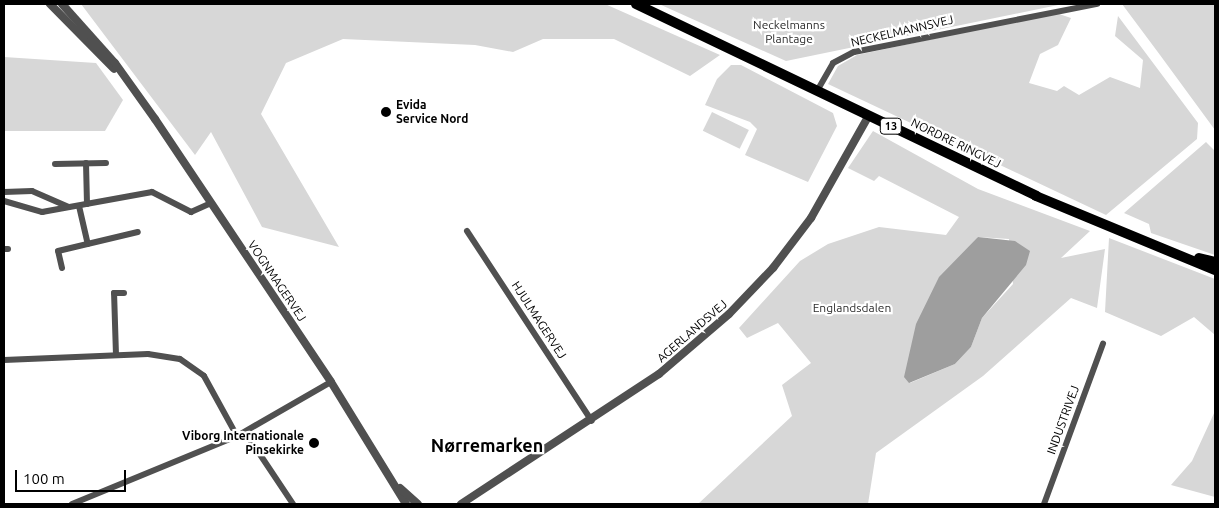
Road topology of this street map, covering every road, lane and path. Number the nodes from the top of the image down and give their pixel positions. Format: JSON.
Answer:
{"nodes":[{"id":1,"x":50,"y":4,"type":"edge"},
{"id":2,"x":62,"y":4,"type":"edge"},
{"id":3,"x":636,"y":4,"type":"edge"},
{"id":4,"x":1097,"y":4,"type":"edge"},
{"id":5,"x":817,"y":91,"type":"junction"},
{"id":6,"x":136,"y":93,"type":"junction"},
{"id":7,"x":869,"y":115,"type":"junction"},
{"id":8,"x":86,"y":163,"type":"junction"},
{"id":9,"x":106,"y":163,"type":"dead end"},
{"id":10,"x":55,"y":164,"type":"dead end"},
{"id":11,"x":4,"y":192,"type":"edge"},
{"id":12,"x":4,"y":202,"type":"edge"},
{"id":13,"x":211,"y":203,"type":"junction"},
{"id":14,"x":87,"y":204,"type":"junction"},
{"id":15,"x":79,"y":206,"type":"junction"},
{"id":16,"x":70,"y":207,"type":"junction"},
{"id":17,"x":467,"y":231,"type":"dead end"},
{"id":18,"x":138,"y":232,"type":"dead end"},
{"id":19,"x":88,"y":244,"type":"junction"},
{"id":20,"x":1147,"y":244,"type":"junction"},
{"id":21,"x":1215,"y":262,"type":"edge"},
{"id":22,"x":62,"y":268,"type":"dead end"},
{"id":23,"x":1215,"y":270,"type":"edge"},
{"id":24,"x":124,"y":292,"type":"dead end"},
{"id":25,"x":1103,"y":344,"type":"dead end"},
{"id":26,"x":116,"y":355,"type":"junction"},
{"id":27,"x":4,"y":360,"type":"edge"},
{"id":28,"x":331,"y":382,"type":"junction"},
{"id":29,"x":592,"y":420,"type":"junction"},
{"id":30,"x":245,"y":432,"type":"junction"},
{"id":31,"x":237,"y":436,"type":"junction"},
{"id":32,"x":397,"y":485,"type":"junction"},
{"id":33,"x":464,"y":503,"type":"edge"},
{"id":34,"x":72,"y":504,"type":"edge"},
{"id":35,"x":293,"y":504,"type":"edge"},
{"id":36,"x":406,"y":504,"type":"edge"},
{"id":37,"x":418,"y":504,"type":"edge"},
{"id":38,"x":1044,"y":504,"type":"edge"}],
"edges":[{"from":1,"to":6,"type":"street","name":"VOGNMAGERVEJ"},
{"from":2,"to":6,"type":"street","name":"VOGNMAGERVEJ"},
{"from":3,"to":5,"type":"main road","name":"NORDRE RINGVEJ","number":"13"},
{"from":4,"to":5,"type":"street","name":"NECKELMANNSVEJ"},
{"from":5,"to":7,"type":"main road","name":"NORDRE RINGVEJ","number":"13"},
{"from":6,"to":13,"type":"street","name":"VOGNMAGERVEJ"},
{"from":7,"to":20,"type":"main road","name":"NORDRE RINGVEJ","number":"13"},
{"from":7,"to":29,"type":"street","name":"AGERLANDSVEJ"},
{"from":8,"to":9,"type":"street"},
{"from":8,"to":10,"type":"street"},
{"from":8,"to":14,"type":"street"},
{"from":11,"to":16,"type":"street"},
{"from":12,"to":16,"type":"street"},
{"from":13,"to":14,"type":"street"},
{"from":13,"to":28,"type":"street","name":"VOGNMAGERVEJ"},
{"from":14,"to":15,"type":"street"},
{"from":15,"to":16,"type":"street"},
{"from":15,"to":19,"type":"street"},
{"from":17,"to":29,"type":"street","name":"HJULMAGERVEJ"},
{"from":18,"to":19,"type":"street"},
{"from":19,"to":22,"type":"street"},
{"from":20,"to":21,"type":"main road","number":"13"},
{"from":20,"to":23,"type":"main road","name":"NORDRE RINGVEJ","number":"13"},
{"from":24,"to":26,"type":"street"},
{"from":25,"to":38,"type":"street","name":"INDUSTRIVEJ"},
{"from":26,"to":27,"type":"street"},
{"from":26,"to":31,"type":"street"},
{"from":28,"to":30,"type":"street"},
{"from":28,"to":32,"type":"street","name":"VOGNMAGERVEJ"},
{"from":29,"to":33,"type":"street","name":"AGERLANDSVEJ"},
{"from":30,"to":31,"type":"street"},
{"from":30,"to":35,"type":"street"},
{"from":31,"to":34,"type":"street"},
{"from":32,"to":36,"type":"street","name":"VOGNMAGERVEJ"},
{"from":32,"to":37,"type":"street","name":"VOGNMAGERVEJ"}]}
